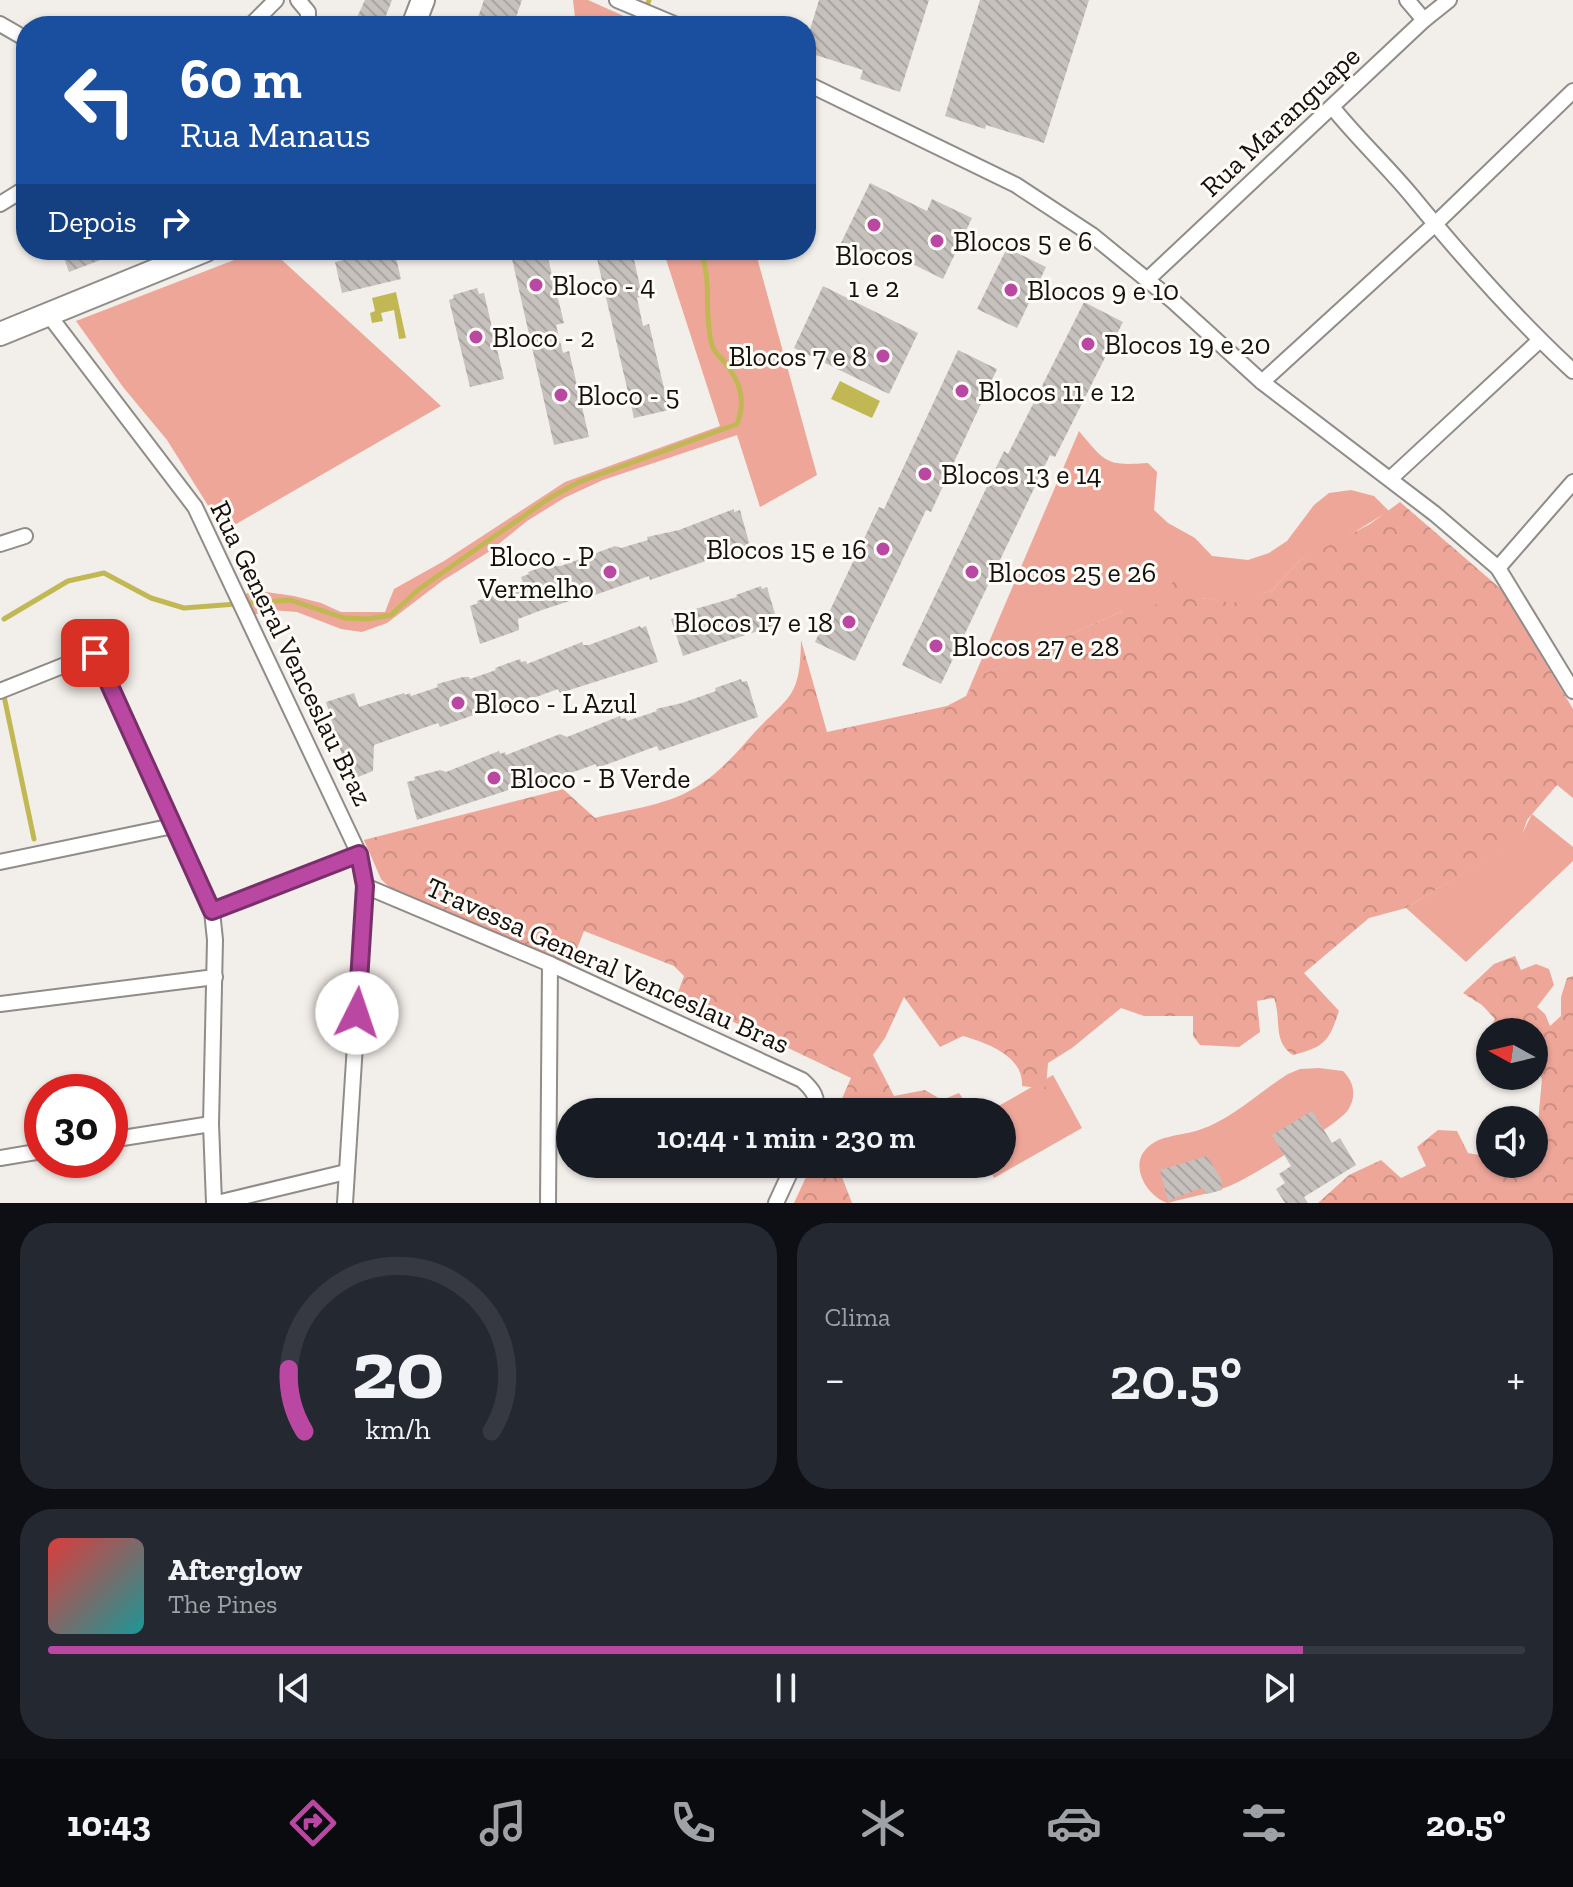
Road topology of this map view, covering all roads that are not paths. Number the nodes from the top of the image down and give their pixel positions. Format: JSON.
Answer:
{"nodes":[{"id":1,"x":276,"y":0,"type":"edge"},
{"id":2,"x":617,"y":0,"type":"edge"},
{"id":3,"x":1407,"y":0,"type":"edge"},
{"id":4,"x":1449,"y":0,"type":"edge"},
{"id":5,"x":260,"y":16,"type":"edge"},
{"id":6,"x":655,"y":16,"type":"edge"},
{"id":7,"x":1424,"y":20,"type":"junction"},
{"id":8,"x":816,"y":88,"type":"edge"},
{"id":9,"x":1573,"y":91,"type":"edge"},
{"id":10,"x":1333,"y":108,"type":"junction"},
{"id":11,"x":1434,"y":225,"type":"junction"},
{"id":12,"x":181,"y":260,"type":"edge"},
{"id":13,"x":1147,"y":280,"type":"junction"},
{"id":14,"x":48,"y":314,"type":"junction"},
{"id":15,"x":0,"y":334,"type":"edge"},
{"id":16,"x":1540,"y":340,"type":"junction"},
{"id":17,"x":1573,"y":371,"type":"edge"},
{"id":18,"x":1262,"y":382,"type":"junction"},
{"id":19,"x":1390,"y":479,"type":"junction"},
{"id":20,"x":1573,"y":482,"type":"edge"},
{"id":21,"x":25,"y":536,"type":"dead end"},
{"id":22,"x":0,"y":544,"type":"edge"},
{"id":23,"x":1498,"y":568,"type":"junction"},
{"id":24,"x":0,"y":691,"type":"edge"},
{"id":25,"x":1573,"y":691,"type":"edge"},
{"id":26,"x":173,"y":826,"type":"junction"},
{"id":27,"x":359,"y":854,"type":"junction"},
{"id":28,"x":0,"y":862,"type":"edge"},
{"id":29,"x":365,"y":886,"type":"junction"},
{"id":30,"x":212,"y":911,"type":"junction"},
{"id":31,"x":550,"y":964,"type":"junction"},
{"id":32,"x":215,"y":977,"type":"junction"},
{"id":33,"x":0,"y":1004,"type":"edge"},
{"id":34,"x":814,"y":1098,"type":"edge"},
{"id":35,"x":211,"y":1124,"type":"junction"},
{"id":36,"x":128,"y":1137,"type":"edge"},
{"id":37,"x":24,"y":1154,"type":"edge"},
{"id":38,"x":0,"y":1158,"type":"edge"},
{"id":39,"x":346,"y":1172,"type":"junction"},
{"id":40,"x":788,"y":1178,"type":"edge"},
{"id":41,"x":215,"y":1203,"type":"edge"},
{"id":42,"x":345,"y":1203,"type":"edge"},
{"id":43,"x":548,"y":1203,"type":"edge"},
{"id":44,"x":776,"y":1203,"type":"edge"}],
"edges":[{"from":1,"to":5,"type":"street"},
{"from":2,"to":6,"type":"street"},
{"from":3,"to":7,"type":"street"},
{"from":4,"to":7,"type":"street","name":"Rua Maranguape"},
{"from":7,"to":10,"type":"street","name":"Rua Maranguape"},
{"from":8,"to":13,"type":"street"},
{"from":9,"to":11,"type":"street"},
{"from":10,"to":11,"type":"street"},
{"from":10,"to":13,"type":"street","name":"Rua Maranguape"},
{"from":11,"to":16,"type":"street"},
{"from":11,"to":18,"type":"street"},
{"from":12,"to":14,"type":"main road"},
{"from":13,"to":18,"type":"street"},
{"from":14,"to":15,"type":"main road"},
{"from":14,"to":27,"type":"street","name":"Rua General Venceslau Braz"},
{"from":16,"to":17,"type":"street"},
{"from":16,"to":19,"type":"street"},
{"from":18,"to":19,"type":"street"},
{"from":19,"to":23,"type":"street"},
{"from":20,"to":23,"type":"street"},
{"from":21,"to":22,"type":"street"},
{"from":23,"to":25,"type":"street"},
{"from":24,"to":26,"type":"street"},
{"from":26,"to":28,"type":"street"},
{"from":26,"to":30,"type":"street"},
{"from":27,"to":29,"type":"street","name":"Rua General Venceslau Braz"},
{"from":27,"to":30,"type":"street"},
{"from":29,"to":31,"type":"street","name":"Travessa General Venceslau Bras"},
{"from":29,"to":39,"type":"street","name":"Rua General Venceslau Braz"},
{"from":30,"to":32,"type":"street"},
{"from":31,"to":34,"type":"street","name":"Travessa General Venceslau Bras"},
{"from":31,"to":43,"type":"street"},
{"from":32,"to":33,"type":"street"},
{"from":32,"to":35,"type":"street"},
{"from":35,"to":36,"type":"street"},
{"from":35,"to":41,"type":"street"},
{"from":37,"to":38,"type":"street"},
{"from":39,"to":41,"type":"street"},
{"from":39,"to":42,"type":"street","name":"Rua General Venceslau Braz"},
{"from":40,"to":44,"type":"street"}]}
